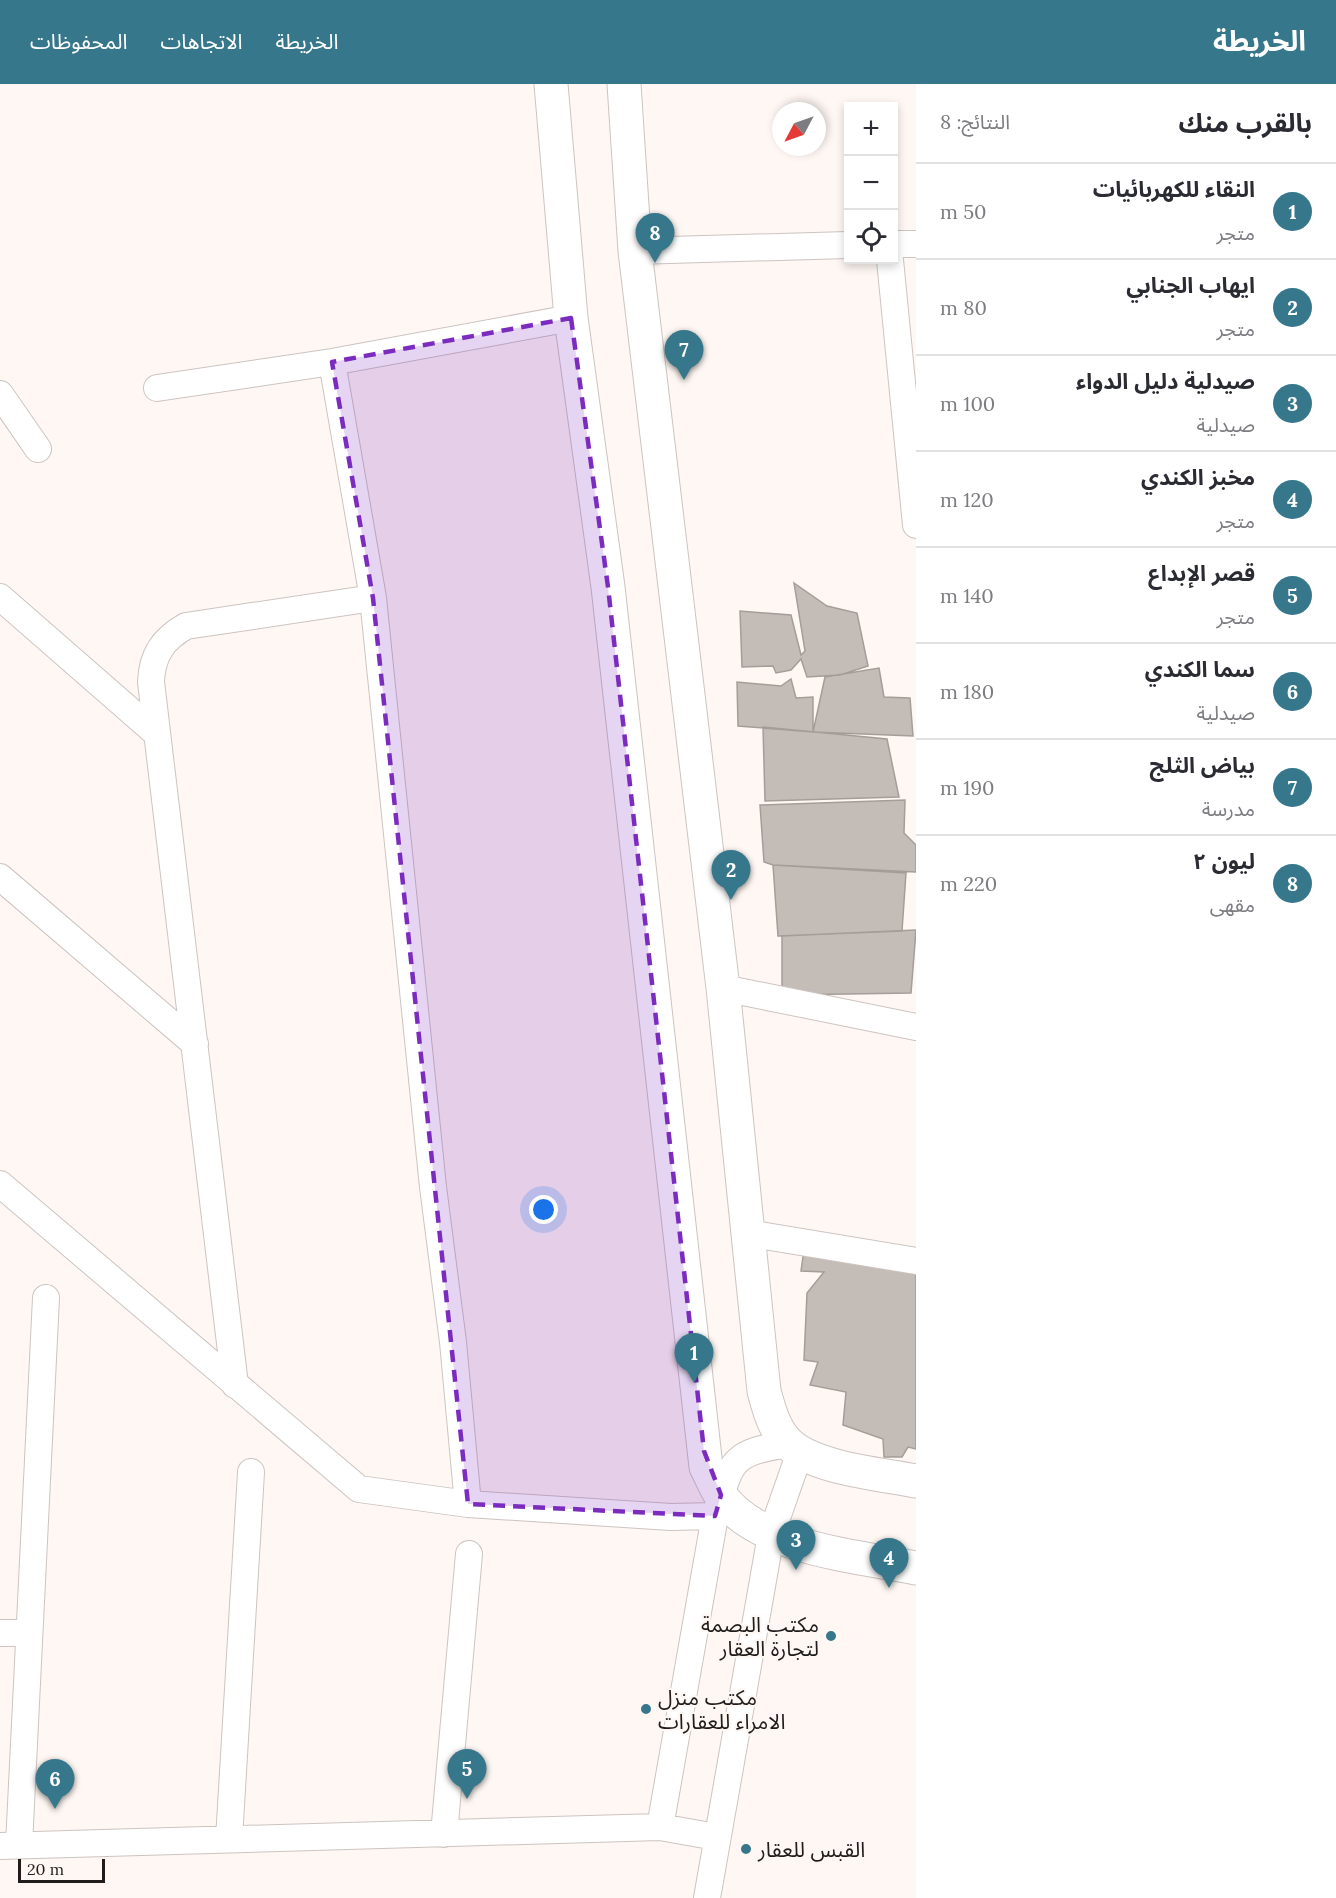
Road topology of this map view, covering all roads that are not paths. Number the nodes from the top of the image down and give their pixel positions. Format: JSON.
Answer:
{"nodes":[{"id":1,"x":551,"y":84,"type":"edge"},
{"id":2,"x":624,"y":84,"type":"edge"},
{"id":3,"x":898,"y":244,"type":"edge"},
{"id":4,"x":916,"y":244,"type":"edge"},
{"id":5,"x":844,"y":245,"type":"edge"},
{"id":6,"x":635,"y":251,"type":"junction"},
{"id":7,"x":890,"y":264,"type":"edge"},
{"id":8,"x":571,"y":318,"type":"junction"},
{"id":9,"x":332,"y":362,"type":"junction"},
{"id":10,"x":157,"y":388,"type":"dead end"},
{"id":11,"x":0,"y":394,"type":"edge"},
{"id":12,"x":38,"y":449,"type":"dead end"},
{"id":13,"x":916,"y":525,"type":"edge"},
{"id":14,"x":0,"y":597,"type":"edge"},
{"id":15,"x":373,"y":598,"type":"junction"},
{"id":16,"x":157,"y":734,"type":"junction"},
{"id":17,"x":0,"y":877,"type":"edge"},
{"id":18,"x":723,"y":988,"type":"junction"},
{"id":19,"x":916,"y":1027,"type":"edge"},
{"id":20,"x":195,"y":1044,"type":"junction"},
{"id":21,"x":0,"y":1184,"type":"edge"},
{"id":22,"x":747,"y":1233,"type":"junction"},
{"id":23,"x":916,"y":1261,"type":"edge"},
{"id":24,"x":46,"y":1298,"type":"dead end"},
{"id":25,"x":235,"y":1385,"type":"junction"},
{"id":26,"x":794,"y":1448,"type":"junction"},
{"id":27,"x":251,"y":1472,"type":"dead end"},
{"id":28,"x":916,"y":1481,"type":"edge"},
{"id":29,"x":468,"y":1504,"type":"junction"},
{"id":30,"x":718,"y":1506,"type":"junction"},
{"id":31,"x":771,"y":1535,"type":"junction"},
{"id":32,"x":469,"y":1554,"type":"dead end"},
{"id":33,"x":916,"y":1568,"type":"edge"},
{"id":34,"x":0,"y":1633,"type":"edge"},
{"id":35,"x":29,"y":1633,"type":"junction"},
{"id":36,"x":660,"y":1827,"type":"junction"},
{"id":37,"x":444,"y":1834,"type":"junction"},
{"id":38,"x":716,"y":1837,"type":"junction"},
{"id":39,"x":229,"y":1839,"type":"junction"},
{"id":40,"x":9,"y":1845,"type":"edge"},
{"id":41,"x":707,"y":1898,"type":"edge"}],
"edges":[{"from":1,"to":8,"type":"main road"},
{"from":2,"to":6,"type":"main road"},
{"from":3,"to":4,"type":"street"},
{"from":5,"to":6,"type":"street"},
{"from":6,"to":18,"type":"main road"},
{"from":7,"to":13,"type":"street"},
{"from":8,"to":9,"type":"street"},
{"from":8,"to":30,"type":"main road"},
{"from":9,"to":10,"type":"street"},
{"from":9,"to":15,"type":"street"},
{"from":11,"to":12,"type":"street"},
{"from":14,"to":16,"type":"street"},
{"from":15,"to":16,"type":"street"},
{"from":15,"to":29,"type":"street"},
{"from":16,"to":20,"type":"street"},
{"from":17,"to":20,"type":"street"},
{"from":18,"to":19,"type":"street"},
{"from":18,"to":22,"type":"main road"},
{"from":20,"to":25,"type":"street"},
{"from":21,"to":25,"type":"street"},
{"from":22,"to":23,"type":"street"},
{"from":22,"to":26,"type":"main road"},
{"from":24,"to":35,"type":"street"},
{"from":25,"to":29,"type":"street"},
{"from":26,"to":28,"type":"main road"},
{"from":26,"to":30,"type":"street"},
{"from":26,"to":31,"type":"street"},
{"from":27,"to":39,"type":"street"},
{"from":29,"to":30,"type":"street"},
{"from":30,"to":31,"type":"main road"},
{"from":30,"to":36,"type":"street"},
{"from":31,"to":33,"type":"main road"},
{"from":31,"to":38,"type":"street"},
{"from":32,"to":37,"type":"street"},
{"from":34,"to":35,"type":"street"},
{"from":35,"to":40,"type":"street"},
{"from":36,"to":37,"type":"street"},
{"from":36,"to":38,"type":"street"},
{"from":37,"to":39,"type":"street"},
{"from":38,"to":41,"type":"street"},
{"from":39,"to":40,"type":"street"}]}
